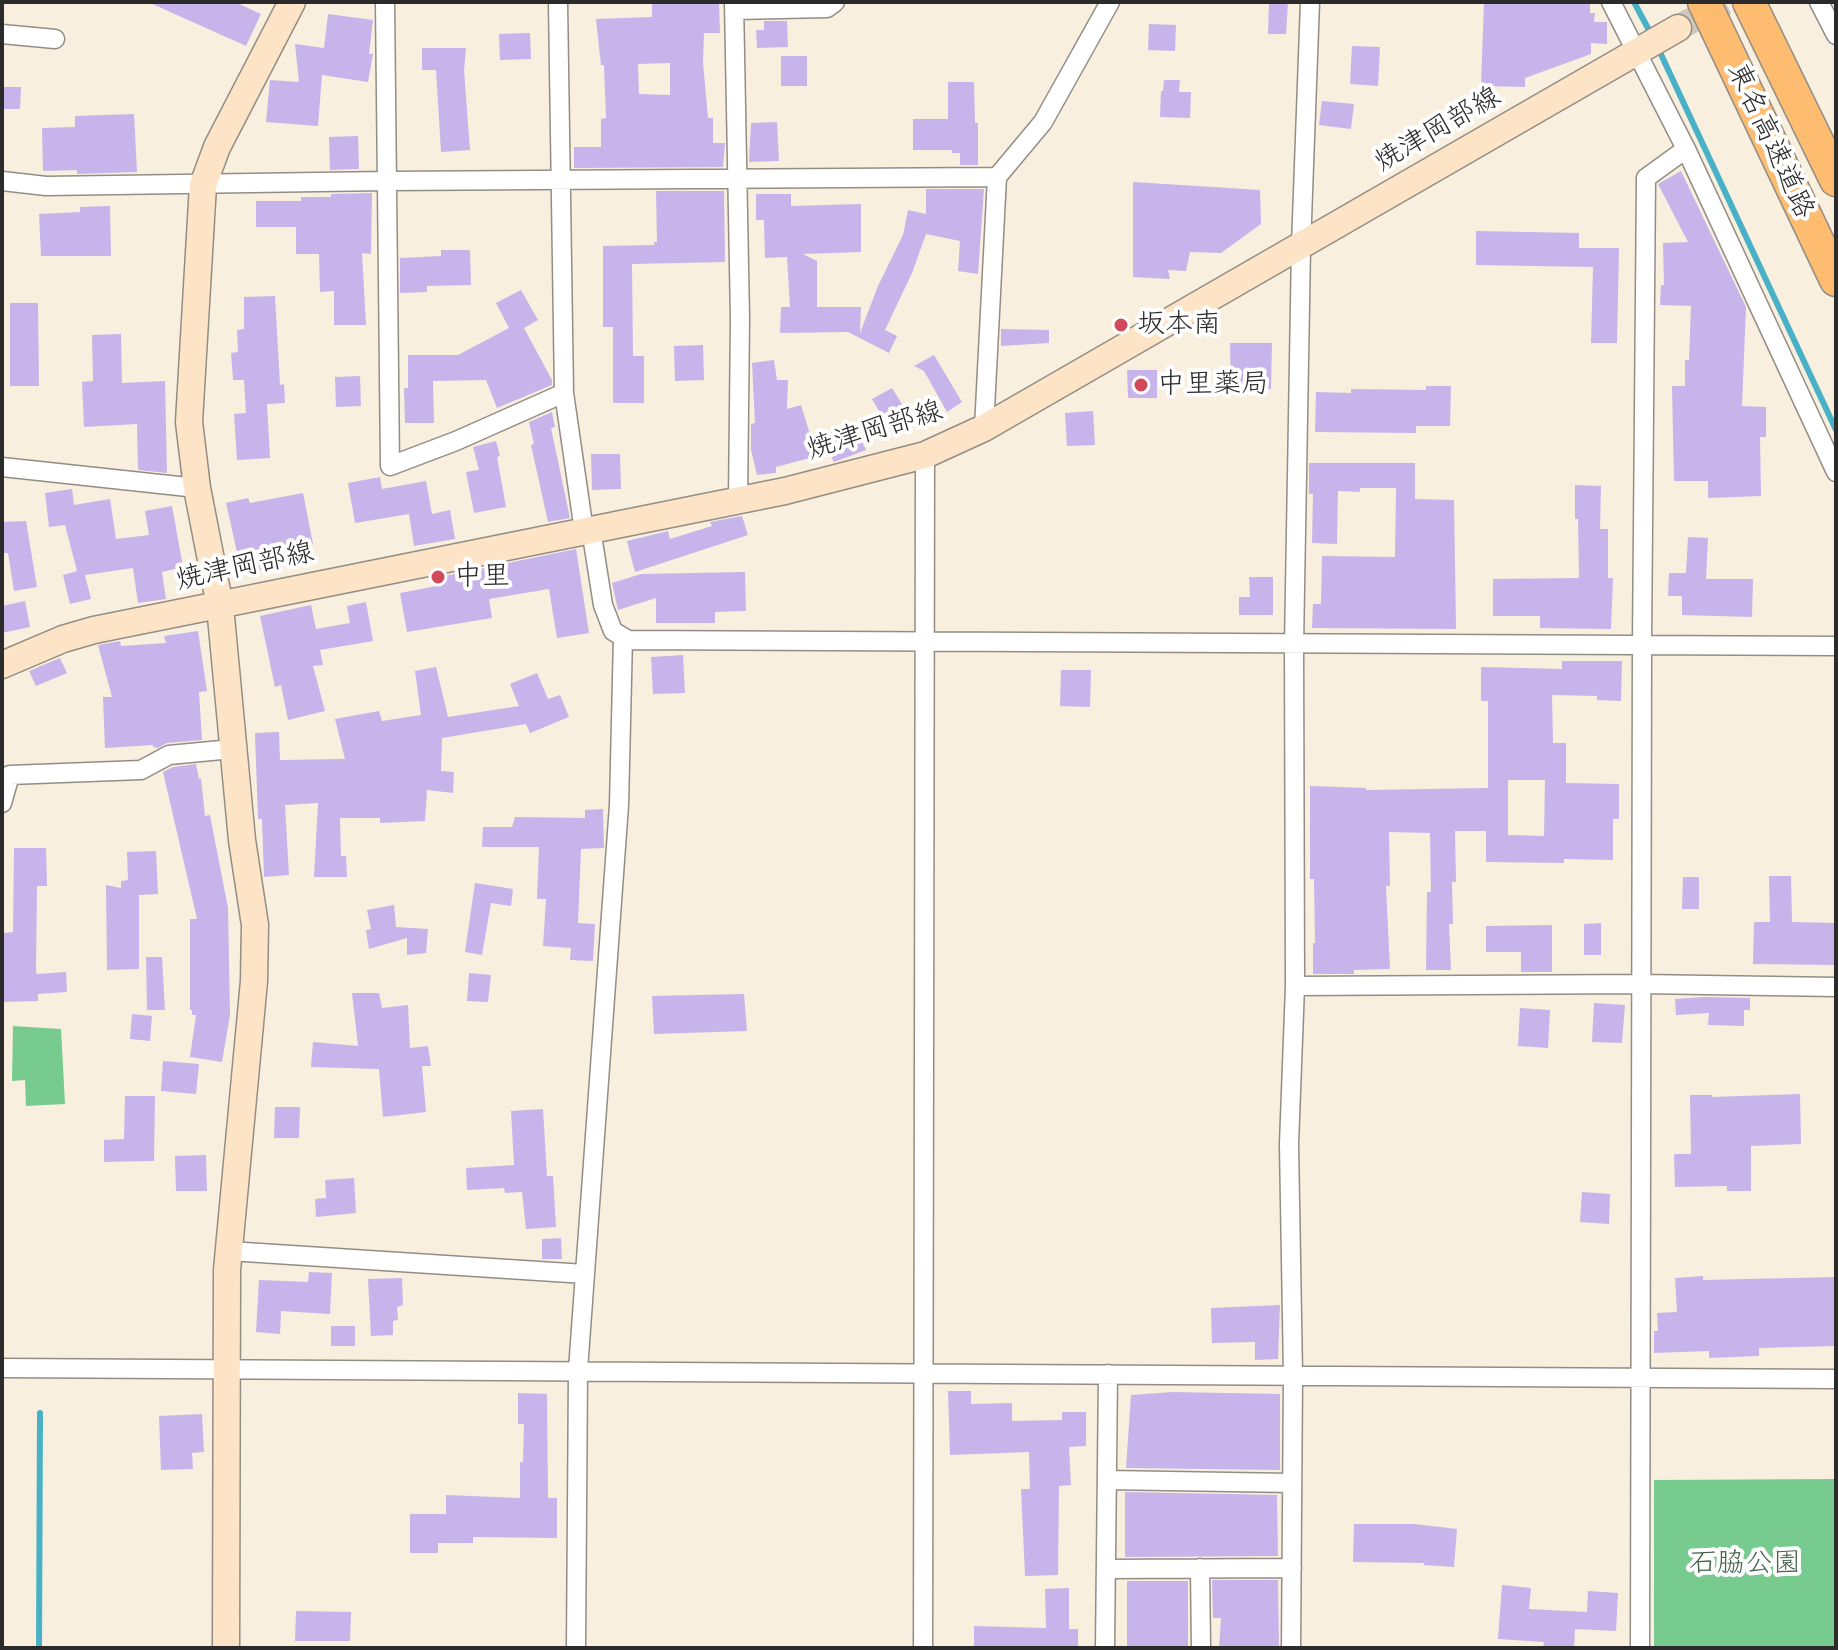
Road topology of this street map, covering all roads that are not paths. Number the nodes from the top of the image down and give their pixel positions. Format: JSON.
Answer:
{"nodes":[{"id":1,"x":292,"y":2,"type":"edge"},
{"id":2,"x":385,"y":2,"type":"edge"},
{"id":3,"x":558,"y":2,"type":"edge"},
{"id":4,"x":835,"y":2,"type":"edge"},
{"id":5,"x":1110,"y":2,"type":"edge"},
{"id":6,"x":1310,"y":2,"type":"edge"},
{"id":7,"x":1611,"y":2,"type":"edge"},
{"id":8,"x":1704,"y":2,"type":"edge"},
{"id":9,"x":1749,"y":2,"type":"edge"},
{"id":10,"x":1819,"y":2,"type":"edge"},
{"id":11,"x":734,"y":6,"type":"edge"},
{"id":12,"x":1678,"y":28,"type":"tunnel mouth"},
{"id":13,"x":2,"y":34,"type":"edge"},
{"id":14,"x":1836,"y":35,"type":"edge"},
{"id":15,"x":55,"y":39,"type":"dead end"},
{"id":16,"x":1635,"y":53,"type":"junction"},
{"id":17,"x":1686,"y":149,"type":"junction"},
{"id":18,"x":997,"y":177,"type":"junction"},
{"id":19,"x":737,"y":178,"type":"junction"},
{"id":20,"x":561,"y":180,"type":"junction"},
{"id":21,"x":1836,"y":180,"type":"edge"},
{"id":22,"x":2,"y":181,"type":"edge"},
{"id":23,"x":387,"y":181,"type":"junction"},
{"id":24,"x":203,"y":185,"type":"junction"},
{"id":25,"x":1301,"y":247,"type":"junction"},
{"id":26,"x":1836,"y":280,"type":"edge"},
{"id":27,"x":564,"y":393,"type":"junction"},
{"id":28,"x":984,"y":428,"type":"junction"},
{"id":29,"x":925,"y":455,"type":"junction"},
{"id":30,"x":2,"y":467,"type":"edge"},
{"id":31,"x":1836,"y":472,"type":"edge"},
{"id":32,"x":197,"y":488,"type":"junction"},
{"id":33,"x":738,"y":500,"type":"junction"},
{"id":34,"x":587,"y":530,"type":"junction"},
{"id":35,"x":220,"y":606,"type":"junction"},
{"id":36,"x":623,"y":637,"type":"junction"},
{"id":37,"x":926,"y":642,"type":"junction"},
{"id":38,"x":1642,"y":644,"type":"junction"},
{"id":39,"x":1294,"y":645,"type":"junction"},
{"id":40,"x":1836,"y":646,"type":"edge"},
{"id":41,"x":2,"y":665,"type":"edge"},
{"id":42,"x":232,"y":749,"type":"junction"},
{"id":43,"x":2,"y":803,"type":"edge"},
{"id":44,"x":1641,"y":984,"type":"junction"},
{"id":45,"x":1295,"y":986,"type":"junction"},
{"id":46,"x":1836,"y":987,"type":"edge"},
{"id":47,"x":229,"y":1251,"type":"junction"},
{"id":48,"x":585,"y":1274,"type":"junction"},
{"id":49,"x":2,"y":1368,"type":"edge"},
{"id":50,"x":226,"y":1370,"type":"junction"},
{"id":51,"x":578,"y":1370,"type":"junction"},
{"id":52,"x":924,"y":1373,"type":"junction"},
{"id":53,"x":1108,"y":1374,"type":"junction"},
{"id":54,"x":1293,"y":1375,"type":"junction"},
{"id":55,"x":1641,"y":1379,"type":"junction"},
{"id":56,"x":1836,"y":1379,"type":"edge"},
{"id":57,"x":1107,"y":1480,"type":"junction"},
{"id":58,"x":1292,"y":1483,"type":"junction"},
{"id":59,"x":1200,"y":1568,"type":"junction"},
{"id":60,"x":1292,"y":1568,"type":"junction"},
{"id":61,"x":1106,"y":1569,"type":"junction"},
{"id":62,"x":226,"y":1648,"type":"edge"},
{"id":63,"x":576,"y":1648,"type":"edge"},
{"id":64,"x":923,"y":1648,"type":"edge"},
{"id":65,"x":1105,"y":1648,"type":"edge"},
{"id":66,"x":1201,"y":1648,"type":"edge"},
{"id":67,"x":1291,"y":1648,"type":"edge"},
{"id":68,"x":1640,"y":1648,"type":"edge"}],
"edges":[{"from":1,"to":24,"type":"main road"},
{"from":2,"to":23,"type":"street"},
{"from":3,"to":20,"type":"street"},
{"from":4,"to":11,"type":"street"},
{"from":5,"to":18,"type":"street"},
{"from":6,"to":25,"type":"street"},
{"from":7,"to":16,"type":"street"},
{"from":8,"to":26,"type":"highway","name":"東名高速道路"},
{"from":9,"to":21,"type":"highway","name":"東名高速道路"},
{"from":10,"to":14,"type":"street"},
{"from":11,"to":19,"type":"street"},
{"from":12,"to":16,"type":"main road","name":"焼津岡部線"},
{"from":13,"to":15,"type":"street"},
{"from":16,"to":17,"type":"street"},
{"from":16,"to":25,"type":"main road","name":"焼津岡部線"},
{"from":17,"to":31,"type":"street"},
{"from":17,"to":38,"type":"street"},
{"from":18,"to":19,"type":"street"},
{"from":18,"to":28,"type":"street"},
{"from":19,"to":20,"type":"street"},
{"from":19,"to":33,"type":"street"},
{"from":20,"to":23,"type":"street"},
{"from":20,"to":27,"type":"street"},
{"from":22,"to":24,"type":"street"},
{"from":23,"to":24,"type":"street"},
{"from":23,"to":27,"type":"street"},
{"from":24,"to":32,"type":"main road"},
{"from":25,"to":28,"type":"main road","name":"焼津岡部線"},
{"from":25,"to":39,"type":"street"},
{"from":27,"to":34,"type":"street"},
{"from":28,"to":29,"type":"main road","name":"焼津岡部線"},
{"from":29,"to":33,"type":"main road","name":"焼津岡部線"},
{"from":29,"to":37,"type":"street"},
{"from":30,"to":32,"type":"street"},
{"from":32,"to":35,"type":"main road"},
{"from":33,"to":34,"type":"main road","name":"焼津岡部線"},
{"from":34,"to":35,"type":"main road","name":"焼津岡部線"},
{"from":34,"to":36,"type":"street"},
{"from":35,"to":41,"type":"main road","name":"焼津岡部線"},
{"from":35,"to":42,"type":"main road"},
{"from":36,"to":37,"type":"street"},
{"from":36,"to":48,"type":"street"},
{"from":37,"to":39,"type":"street"},
{"from":37,"to":52,"type":"street"},
{"from":38,"to":39,"type":"street"},
{"from":38,"to":40,"type":"street"},
{"from":38,"to":44,"type":"street"},
{"from":39,"to":45,"type":"street"},
{"from":42,"to":43,"type":"street"},
{"from":42,"to":47,"type":"main road"},
{"from":44,"to":45,"type":"street"},
{"from":44,"to":46,"type":"street"},
{"from":44,"to":55,"type":"street"},
{"from":45,"to":54,"type":"street"},
{"from":47,"to":48,"type":"street"},
{"from":47,"to":50,"type":"main road"},
{"from":48,"to":51,"type":"street"},
{"from":49,"to":50,"type":"street"},
{"from":50,"to":51,"type":"street"},
{"from":50,"to":62,"type":"main road"},
{"from":51,"to":52,"type":"street"},
{"from":51,"to":63,"type":"street"},
{"from":52,"to":53,"type":"street"},
{"from":52,"to":64,"type":"street"},
{"from":53,"to":54,"type":"street"},
{"from":53,"to":57,"type":"street"},
{"from":54,"to":55,"type":"street"},
{"from":54,"to":58,"type":"street"},
{"from":55,"to":56,"type":"street"},
{"from":55,"to":68,"type":"street"},
{"from":57,"to":58,"type":"street"},
{"from":57,"to":61,"type":"street"},
{"from":58,"to":60,"type":"street"},
{"from":59,"to":60,"type":"street"},
{"from":59,"to":61,"type":"street"},
{"from":59,"to":66,"type":"street"},
{"from":60,"to":67,"type":"street"},
{"from":61,"to":65,"type":"street"}]}
